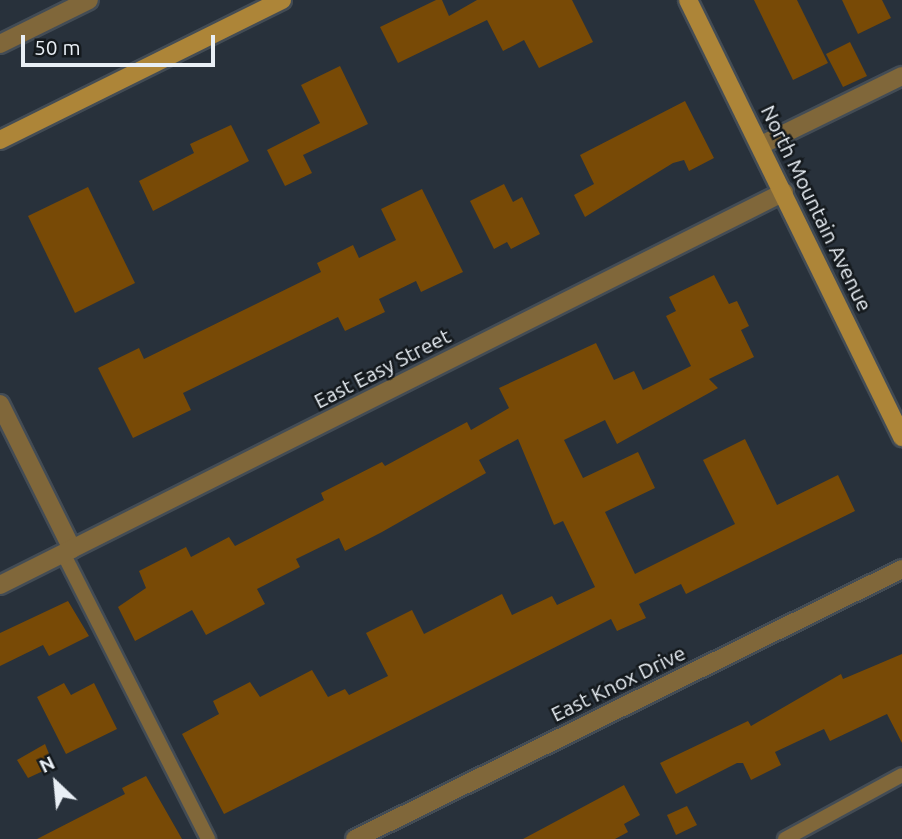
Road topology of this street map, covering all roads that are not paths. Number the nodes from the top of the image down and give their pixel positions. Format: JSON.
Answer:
{"nodes":[{"id":1,"x":89,"y":0,"type":"edge"},
{"id":2,"x":282,"y":0,"type":"edge"},
{"id":3,"x":688,"y":0,"type":"edge"},
{"id":4,"x":0,"y":44,"type":"edge"},
{"id":5,"x":902,"y":76,"type":"edge"},
{"id":6,"x":0,"y":140,"type":"edge"},
{"id":7,"x":761,"y":145,"type":"junction"},
{"id":8,"x":784,"y":192,"type":"junction"},
{"id":9,"x":0,"y":404,"type":"edge"},
{"id":10,"x":896,"y":407,"type":"edge"},
{"id":11,"x":902,"y":438,"type":"edge"},
{"id":12,"x":67,"y":551,"type":"junction"},
{"id":13,"x":902,"y":569,"type":"edge"},
{"id":14,"x":0,"y":585,"type":"edge"},
{"id":15,"x":902,"y":775,"type":"edge"},
{"id":16,"x":208,"y":839,"type":"edge"},
{"id":17,"x":355,"y":839,"type":"edge"},
{"id":18,"x":785,"y":839,"type":"edge"}],
"edges":[{"from":1,"to":4,"type":"street"},
{"from":2,"to":6,"type":"street"},
{"from":3,"to":7,"type":"street","name":"North Mountain Avenue"},
{"from":5,"to":7,"type":"street"},
{"from":7,"to":8,"type":"street","name":"North Mountain Avenue"},
{"from":8,"to":10,"type":"street","name":"North Mountain Avenue"},
{"from":8,"to":12,"type":"street","name":"East Easy Street"},
{"from":9,"to":12,"type":"street"},
{"from":10,"to":11,"type":"street","name":"North Mountain Avenue"},
{"from":12,"to":14,"type":"street","name":"East Easy Street"},
{"from":12,"to":16,"type":"lane"},
{"from":13,"to":17,"type":"street","name":"East Knox Drive"},
{"from":15,"to":18,"type":"lane"}]}
